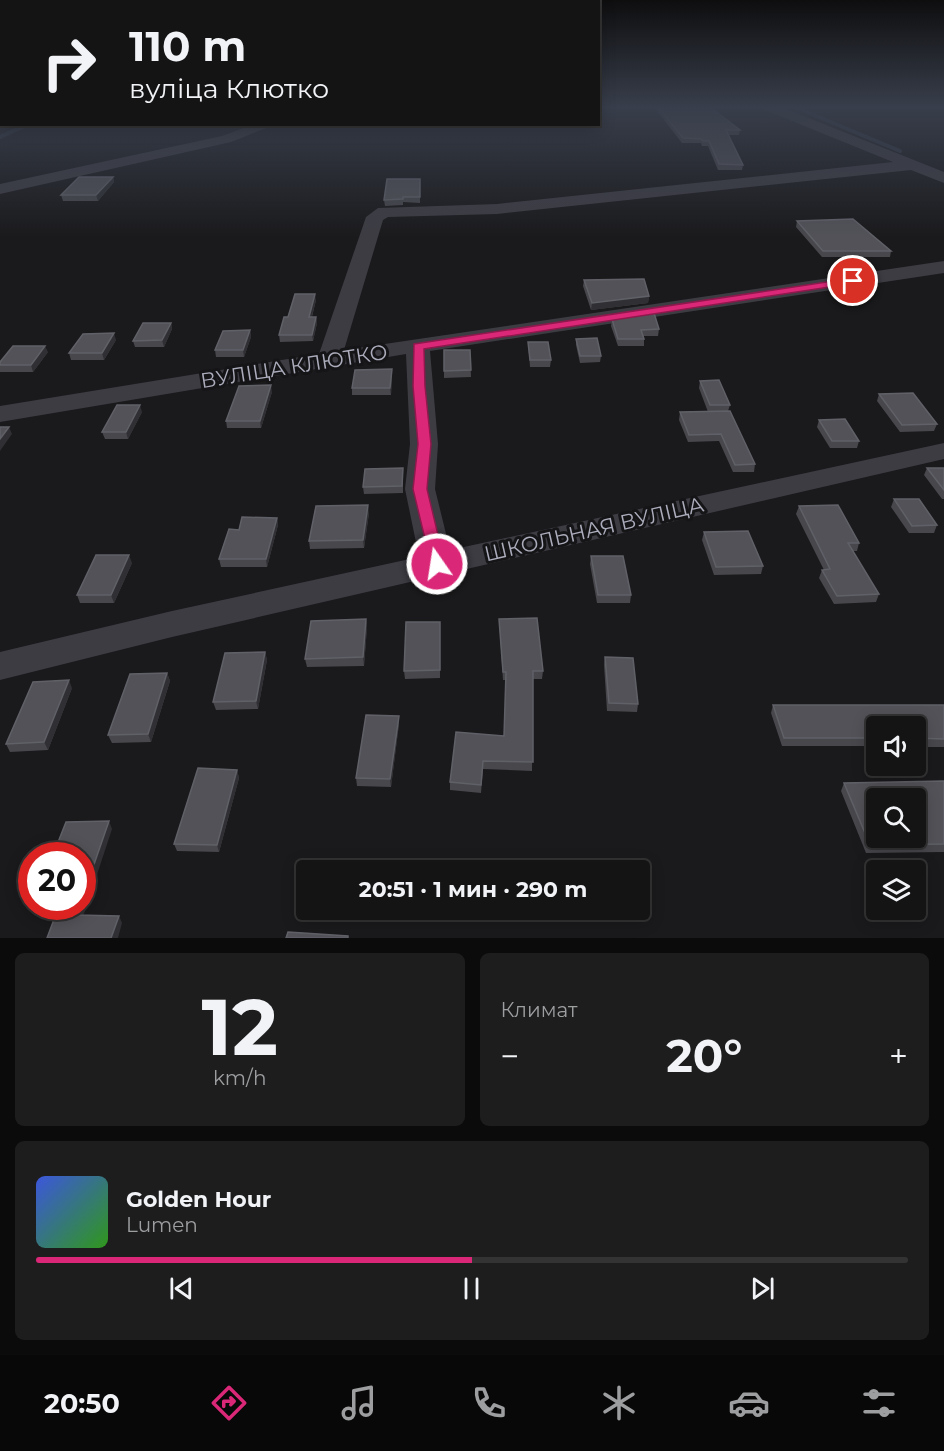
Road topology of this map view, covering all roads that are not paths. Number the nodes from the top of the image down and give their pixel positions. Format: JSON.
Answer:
{"nodes":[{"id":1,"x":172,"y":151,"type":"edge"},
{"id":2,"x":878,"y":151,"type":"edge"},
{"id":3,"x":913,"y":165,"type":"junction"},
{"id":4,"x":944,"y":178,"type":"edge"},
{"id":5,"x":0,"y":189,"type":"edge"},
{"id":6,"x":944,"y":267,"type":"edge"},
{"id":7,"x":418,"y":346,"type":"junction"},
{"id":8,"x":329,"y":359,"type":"junction"},
{"id":9,"x":0,"y":414,"type":"edge"},
{"id":10,"x":944,"y":451,"type":"edge"},
{"id":11,"x":437,"y":564,"type":"junction"},
{"id":12,"x":0,"y":666,"type":"edge"}],
"edges":[{"from":1,"to":5,"type":"street"},
{"from":2,"to":3,"type":"street"},
{"from":3,"to":4,"type":"street"},
{"from":3,"to":8,"type":"street"},
{"from":6,"to":7,"type":"street","name":"ВУЛІЦА КЛЮТКО"},
{"from":7,"to":8,"type":"street","name":"ВУЛІЦА КЛЮТКО"},
{"from":7,"to":11,"type":"street"},
{"from":8,"to":9,"type":"street","name":"ВУЛІЦА КЛЮТКО"},
{"from":10,"to":11,"type":"street","name":"ШКОЛЬНАЯ ВУЛІЦА"},
{"from":11,"to":12,"type":"street","name":"ШКОЛЬНАЯ ВУЛІЦА"}]}
